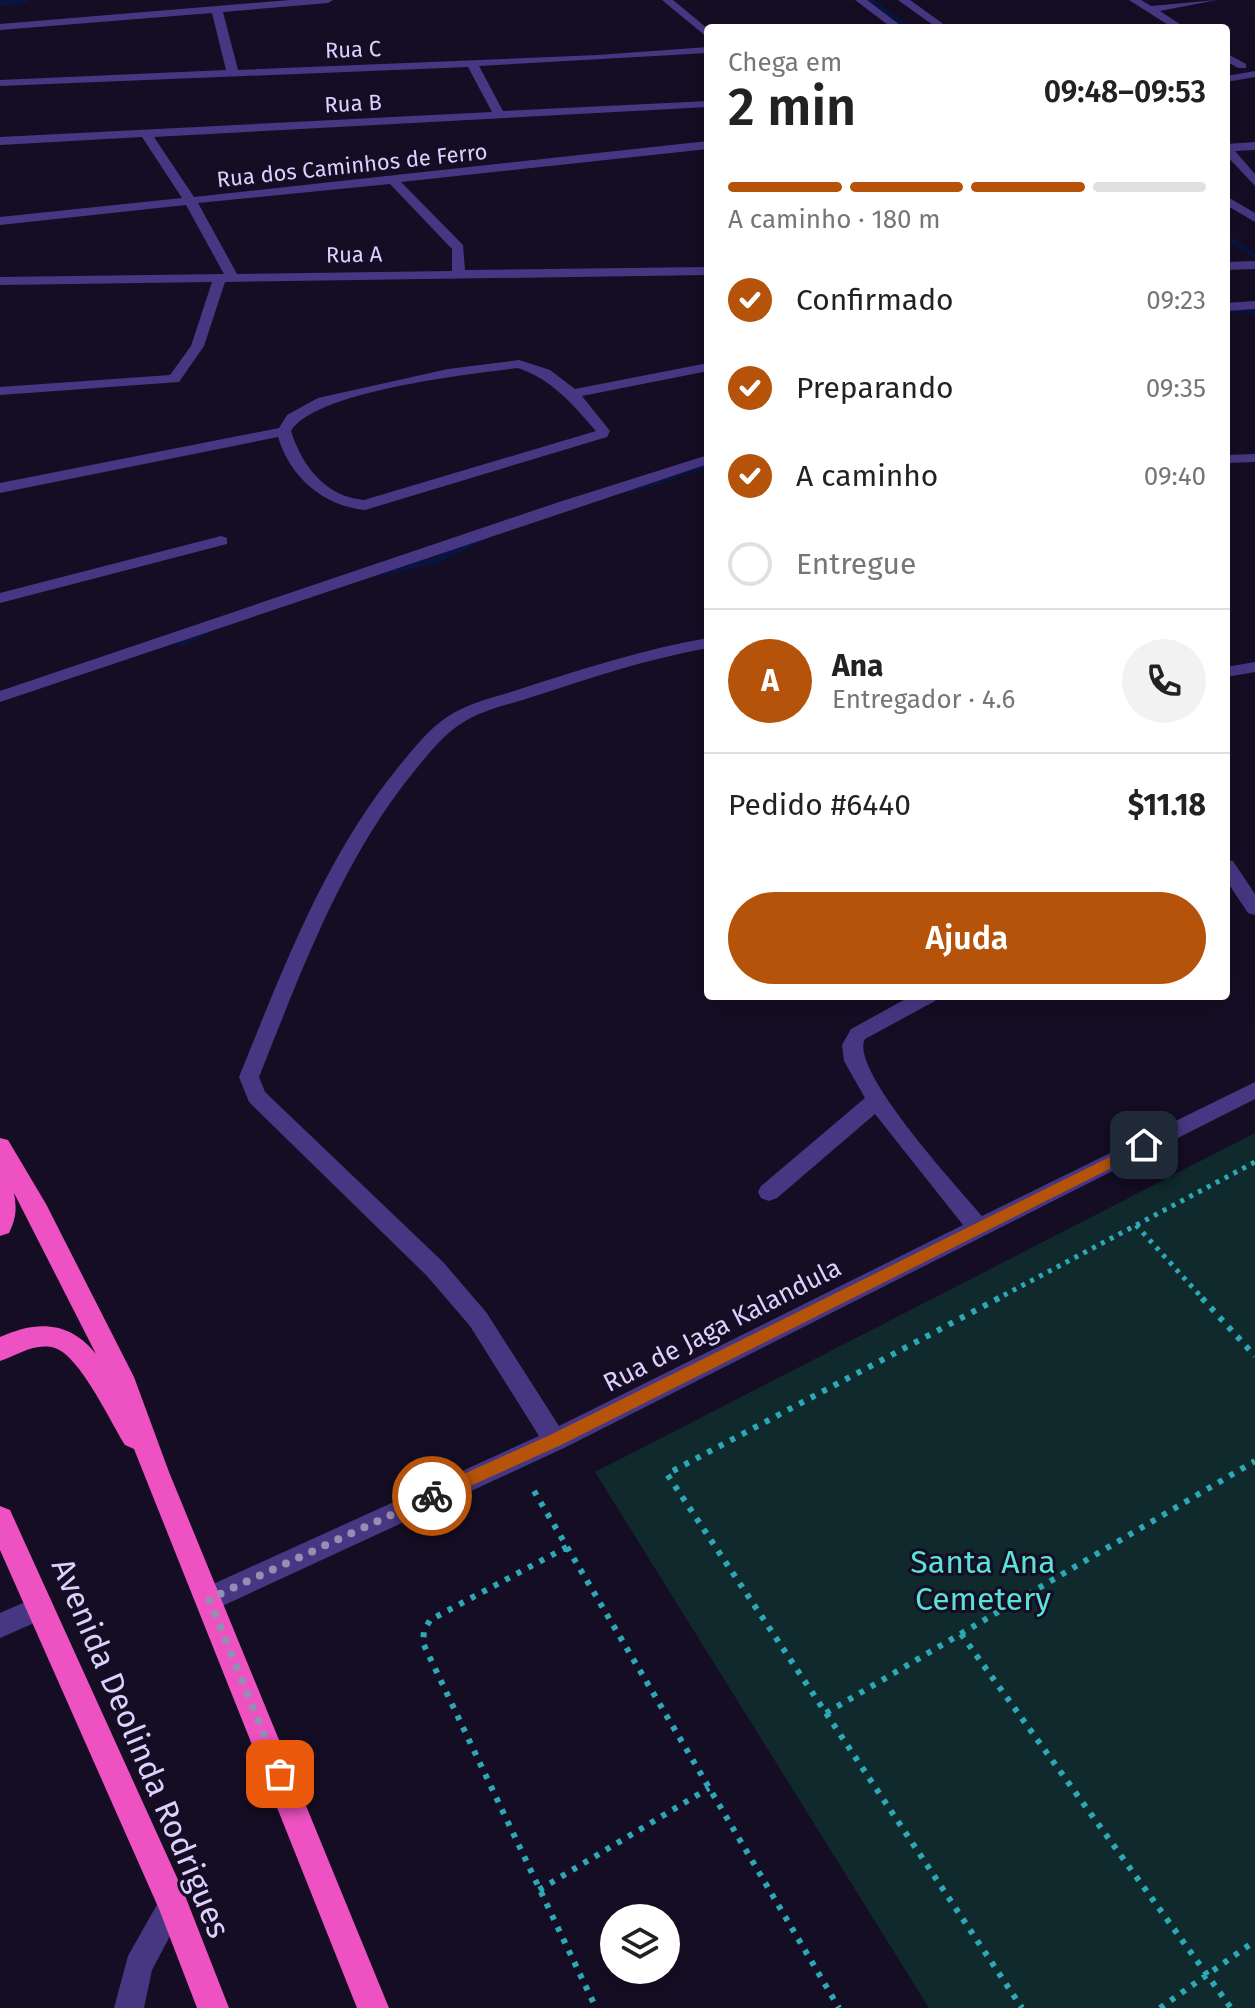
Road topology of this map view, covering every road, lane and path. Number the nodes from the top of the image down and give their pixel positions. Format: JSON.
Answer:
{"nodes":[{"id":1,"x":328,"y":0,"type":"edge"},
{"id":2,"x":667,"y":0,"type":"edge"},
{"id":3,"x":860,"y":0,"type":"edge"},
{"id":4,"x":903,"y":0,"type":"edge"},
{"id":5,"x":1134,"y":0,"type":"edge"},
{"id":6,"x":1212,"y":0,"type":"edge"},
{"id":7,"x":1150,"y":9,"type":"junction"},
{"id":8,"x":217,"y":10,"type":"junction"},
{"id":9,"x":893,"y":24,"type":"edge"},
{"id":10,"x":938,"y":24,"type":"edge"},
{"id":11,"x":1174,"y":24,"type":"edge"},
{"id":12,"x":0,"y":27,"type":"edge"},
{"id":13,"x":704,"y":32,"type":"edge"},
{"id":14,"x":704,"y":50,"type":"edge"},
{"id":15,"x":1230,"y":58,"type":"edge"},
{"id":16,"x":472,"y":64,"type":"junction"},
{"id":17,"x":1249,"y":65,"type":"edge"},
{"id":18,"x":233,"y":74,"type":"junction"},
{"id":19,"x":1255,"y":74,"type":"edge"},
{"id":20,"x":1230,"y":78,"type":"edge"},
{"id":21,"x":0,"y":83,"type":"edge"},
{"id":22,"x":704,"y":104,"type":"edge"},
{"id":23,"x":499,"y":115,"type":"junction"},
{"id":24,"x":146,"y":134,"type":"junction"},
{"id":25,"x":0,"y":141,"type":"edge"},
{"id":26,"x":704,"y":145,"type":"edge"},
{"id":27,"x":1255,"y":146,"type":"edge"},
{"id":28,"x":1230,"y":148,"type":"edge"},
{"id":29,"x":1230,"y":153,"type":"edge"},
{"id":30,"x":394,"y":181,"type":"junction"},
{"id":31,"x":1255,"y":182,"type":"edge"},
{"id":32,"x":191,"y":202,"type":"junction"},
{"id":33,"x":1230,"y":202,"type":"edge"},
{"id":34,"x":1255,"y":218,"type":"edge"},
{"id":35,"x":0,"y":221,"type":"edge"},
{"id":36,"x":1255,"y":265,"type":"edge"},
{"id":37,"x":1230,"y":266,"type":"edge"},
{"id":38,"x":704,"y":271,"type":"edge"},
{"id":39,"x":459,"y":273,"type":"junction"},
{"id":40,"x":226,"y":277,"type":"junction"},
{"id":41,"x":0,"y":281,"type":"edge"},
{"id":42,"x":1255,"y":305,"type":"edge"},
{"id":43,"x":1230,"y":307,"type":"edge"},
{"id":44,"x":704,"y":368,"type":"edge"},
{"id":45,"x":0,"y":391,"type":"edge"},
{"id":46,"x":572,"y":394,"type":"junction"},
{"id":47,"x":284,"y":431,"type":"junction"},
{"id":48,"x":1255,"y":458,"type":"edge"},
{"id":49,"x":1230,"y":459,"type":"edge"},
{"id":50,"x":704,"y":460,"type":"edge"},
{"id":51,"x":0,"y":488,"type":"edge"},
{"id":52,"x":221,"y":541,"type":"dead end"},
{"id":53,"x":0,"y":598,"type":"edge"},
{"id":54,"x":704,"y":644,"type":"edge"},
{"id":55,"x":1255,"y":667,"type":"edge"},
{"id":56,"x":1230,"y":671,"type":"edge"},
{"id":57,"x":0,"y":697,"type":"edge"},
{"id":58,"x":1230,"y":872,"type":"edge"},
{"id":59,"x":1255,"y":908,"type":"edge"},
{"id":60,"x":921,"y":1000,"type":"edge"},
{"id":61,"x":1255,"y":1090,"type":"edge"},
{"id":62,"x":877,"y":1100,"type":"junction"},
{"id":63,"x":0,"y":1147,"type":"edge"},
{"id":64,"x":1255,"y":1162,"type":"edge"},
{"id":65,"x":0,"y":1180,"type":"edge"},
{"id":66,"x":769,"y":1192,"type":"dead end"},
{"id":67,"x":1136,"y":1225,"type":"junction"},
{"id":68,"x":0,"y":1226,"type":"edge"},
{"id":69,"x":978,"y":1227,"type":"junction"},
{"id":70,"x":0,"y":1350,"type":"edge"},
{"id":71,"x":1255,"y":1356,"type":"edge"},
{"id":72,"x":555,"y":1440,"type":"junction"},
{"id":73,"x":1255,"y":1461,"type":"edge"},
{"id":74,"x":156,"y":1472,"type":"junction"},
{"id":75,"x":534,"y":1491,"type":"dead end"},
{"id":76,"x":0,"y":1504,"type":"edge"},
{"id":77,"x":6,"y":1529,"type":"edge"},
{"id":78,"x":567,"y":1547,"type":"junction"},
{"id":79,"x":209,"y":1599,"type":"junction"},
{"id":80,"x":41,"y":1607,"type":"junction"},
{"id":81,"x":0,"y":1626,"type":"edge"},
{"id":82,"x":961,"y":1634,"type":"junction"},
{"id":83,"x":826,"y":1713,"type":"junction"},
{"id":84,"x":709,"y":1788,"type":"junction"},
{"id":85,"x":539,"y":1890,"type":"junction"},
{"id":86,"x":173,"y":1904,"type":"junction"},
{"id":87,"x":1255,"y":1941,"type":"edge"},
{"id":88,"x":1207,"y":1975,"type":"junction"},
{"id":89,"x":129,"y":2008,"type":"edge"},
{"id":90,"x":213,"y":2008,"type":"edge"},
{"id":91,"x":373,"y":2008,"type":"edge"},
{"id":92,"x":596,"y":2008,"type":"edge"},
{"id":93,"x":839,"y":2008,"type":"edge"},
{"id":94,"x":1022,"y":2008,"type":"edge"},
{"id":95,"x":1160,"y":2008,"type":"edge"},
{"id":96,"x":1231,"y":2008,"type":"edge"}],
"edges":[{"from":1,"to":8,"type":"street"},
{"from":2,"to":13,"type":"street"},
{"from":3,"to":9,"type":"street"},
{"from":4,"to":10,"type":"street"},
{"from":5,"to":7,"type":"street"},
{"from":6,"to":7,"type":"street"},
{"from":7,"to":11,"type":"street"},
{"from":8,"to":12,"type":"street"},
{"from":8,"to":18,"type":"street"},
{"from":14,"to":16,"type":"street","name":"Rua C"},
{"from":15,"to":17,"type":"street"},
{"from":16,"to":18,"type":"street","name":"Rua C"},
{"from":16,"to":23,"type":"street"},
{"from":18,"to":21,"type":"street","name":"Rua C"},
{"from":19,"to":20,"type":"street"},
{"from":22,"to":23,"type":"street","name":"Rua B"},
{"from":23,"to":24,"type":"street","name":"Rua B"},
{"from":24,"to":25,"type":"street","name":"Rua B"},
{"from":24,"to":32,"type":"street"},
{"from":26,"to":30,"type":"street","name":"Rua dos Caminhos de Ferro"},
{"from":27,"to":28,"type":"street"},
{"from":29,"to":31,"type":"street"},
{"from":30,"to":32,"type":"street","name":"Rua dos Caminhos de Ferro"},
{"from":30,"to":39,"type":"street"},
{"from":32,"to":35,"type":"street","name":"Rua dos Caminhos de Ferro"},
{"from":32,"to":40,"type":"street"},
{"from":33,"to":34,"type":"street"},
{"from":36,"to":37,"type":"street"},
{"from":38,"to":39,"type":"street","name":"Rua A"},
{"from":39,"to":40,"type":"street","name":"Rua A"},
{"from":40,"to":41,"type":"street","name":"Rua A"},
{"from":40,"to":45,"type":"street"},
{"from":42,"to":43,"type":"street"},
{"from":44,"to":46,"type":"street"},
{"from":46,"to":47,"type":"street"},
{"from":46,"to":47,"type":"street"},
{"from":47,"to":51,"type":"street"},
{"from":48,"to":49,"type":"street"},
{"from":50,"to":57,"type":"street"},
{"from":52,"to":53,"type":"street"},
{"from":54,"to":72,"type":"street"},
{"from":55,"to":56,"type":"street"},
{"from":58,"to":59,"type":"street"},
{"from":60,"to":62,"type":"street"},
{"from":61,"to":69,"type":"street","name":"Rua de Jaga Kalandula"},
{"from":62,"to":66,"type":"street"},
{"from":62,"to":69,"type":"street"},
{"from":63,"to":74,"type":"highway"},
{"from":64,"to":67,"type":"path"},
{"from":65,"to":68,"type":"highway"},
{"from":67,"to":71,"type":"path"},
{"from":67,"to":83,"type":"path"},
{"from":69,"to":72,"type":"street","name":"Rua de Jaga Kalandula"},
{"from":70,"to":74,"type":"highway"},
{"from":72,"to":79,"type":"street","name":"Rua de Jaga Kalandula"},
{"from":73,"to":82,"type":"path"},
{"from":74,"to":79,"type":"highway"},
{"from":75,"to":78,"type":"path"},
{"from":76,"to":77,"type":"highway","name":"Avenida Deolinda Rodrigues"},
{"from":77,"to":80,"type":"highway","name":"Avenida Deolinda Rodrigues"},
{"from":78,"to":84,"type":"path"},
{"from":78,"to":85,"type":"path"},
{"from":79,"to":91,"type":"highway"},
{"from":80,"to":81,"type":"street"},
{"from":80,"to":86,"type":"highway","name":"Avenida Deolinda Rodrigues"},
{"from":82,"to":83,"type":"path"},
{"from":82,"to":88,"type":"path"},
{"from":83,"to":94,"type":"path"},
{"from":84,"to":85,"type":"path"},
{"from":84,"to":93,"type":"path"},
{"from":85,"to":92,"type":"path"},
{"from":86,"to":89,"type":"street"},
{"from":86,"to":90,"type":"highway","name":"Avenida Deolinda Rodrigues"},
{"from":87,"to":88,"type":"path"},
{"from":88,"to":95,"type":"path"},
{"from":88,"to":96,"type":"path"}]}
